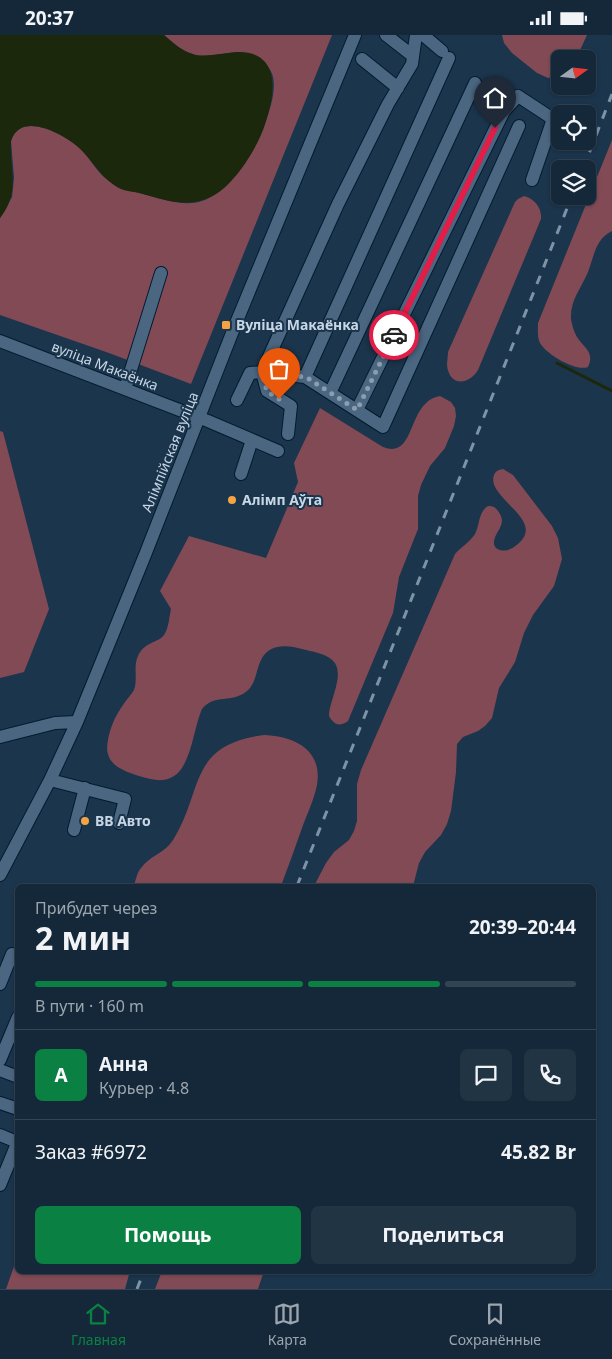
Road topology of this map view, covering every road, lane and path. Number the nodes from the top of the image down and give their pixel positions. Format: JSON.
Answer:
{"nodes":[{"id":1,"x":355,"y":35,"type":"edge"},
{"id":2,"x":386,"y":35,"type":"edge"},
{"id":3,"x":416,"y":35,"type":"edge"},
{"id":4,"x":424,"y":35,"type":"edge"},
{"id":5,"x":413,"y":56,"type":"junction"},
{"id":6,"x":362,"y":59,"type":"dead end"},
{"id":7,"x":474,"y":83,"type":"dead end"},
{"id":8,"x":398,"y":88,"type":"junction"},
{"id":9,"x":519,"y":126,"type":"dead end"},
{"id":10,"x":532,"y":180,"type":"dead end"},
{"id":11,"x":161,"y":273,"type":"dead end"},
{"id":12,"x":0,"y":341,"type":"edge"},
{"id":13,"x":262,"y":373,"type":"junction"},
{"id":14,"x":306,"y":377,"type":"junction"},
{"id":15,"x":125,"y":389,"type":"junction"},
{"id":16,"x":330,"y":393,"type":"junction"},
{"id":17,"x":237,"y":400,"type":"dead end"},
{"id":18,"x":357,"y":410,"type":"junction"},
{"id":19,"x":199,"y":418,"type":"junction"},
{"id":20,"x":288,"y":434,"type":"dead end"},
{"id":21,"x":252,"y":440,"type":"junction"},
{"id":22,"x":278,"y":451,"type":"dead end"},
{"id":23,"x":241,"y":474,"type":"dead end"},
{"id":24,"x":77,"y":722,"type":"junction"},
{"id":25,"x":0,"y":737,"type":"edge"},
{"id":26,"x":50,"y":780,"type":"junction"},
{"id":27,"x":85,"y":788,"type":"junction"},
{"id":28,"x":119,"y":823,"type":"dead end"},
{"id":29,"x":74,"y":830,"type":"dead end"},
{"id":30,"x":0,"y":875,"type":"edge"},
{"id":31,"x":12,"y":954,"type":"dead end"},
{"id":32,"x":0,"y":984,"type":"edge"},
{"id":33,"x":13,"y":1041,"type":"edge"},
{"id":34,"x":0,"y":1061,"type":"edge"},
{"id":35,"x":0,"y":1070,"type":"edge"},
{"id":36,"x":15,"y":1076,"type":"edge"},
{"id":37,"x":0,"y":1103,"type":"edge"},
{"id":38,"x":15,"y":1108,"type":"edge"},
{"id":39,"x":0,"y":1135,"type":"edge"},
{"id":40,"x":15,"y":1141,"type":"edge"},
{"id":41,"x":15,"y":1146,"type":"edge"},
{"id":42,"x":4,"y":1166,"type":"edge"},
{"id":43,"x":0,"y":1185,"type":"edge"}],
"edges":[{"from":1,"to":19,"type":"street","name":"Алімпійская вуліца"},
{"from":2,"to":5,"type":"street"},
{"from":3,"to":5,"type":"street"},
{"from":4,"to":14,"type":"street"},
{"from":5,"to":8,"type":"street"},
{"from":6,"to":8,"type":"street"},
{"from":7,"to":16,"type":"street"},
{"from":8,"to":13,"type":"street"},
{"from":9,"to":18,"type":"street"},
{"from":10,"to":18,"type":"street"},
{"from":11,"to":15,"type":"street"},
{"from":12,"to":15,"type":"street","name":"вуліца Макаёнка"},
{"from":13,"to":14,"type":"street"},
{"from":13,"to":17,"type":"street"},
{"from":13,"to":20,"type":"street"},
{"from":14,"to":16,"type":"street"},
{"from":15,"to":19,"type":"street","name":"вуліца Макаёнка"},
{"from":16,"to":18,"type":"street"},
{"from":19,"to":21,"type":"street","name":"вуліца Макаёнка"},
{"from":19,"to":24,"type":"street","name":"Алімпійская вуліца"},
{"from":21,"to":22,"type":"street","name":"вуліца Макаёнка"},
{"from":21,"to":23,"type":"street"},
{"from":24,"to":25,"type":"street"},
{"from":24,"to":26,"type":"street","name":"Алімпійская вуліца"},
{"from":26,"to":27,"type":"street"},
{"from":26,"to":30,"type":"street","name":"Алімпійская вуліца"},
{"from":27,"to":28,"type":"street"},
{"from":27,"to":29,"type":"street"},
{"from":31,"to":32,"type":"street"},
{"from":33,"to":34,"type":"street"},
{"from":35,"to":36,"type":"street"},
{"from":37,"to":38,"type":"street"},
{"from":39,"to":40,"type":"street"},
{"from":41,"to":42,"type":"street"},
{"from":42,"to":43,"type":"street"}]}
